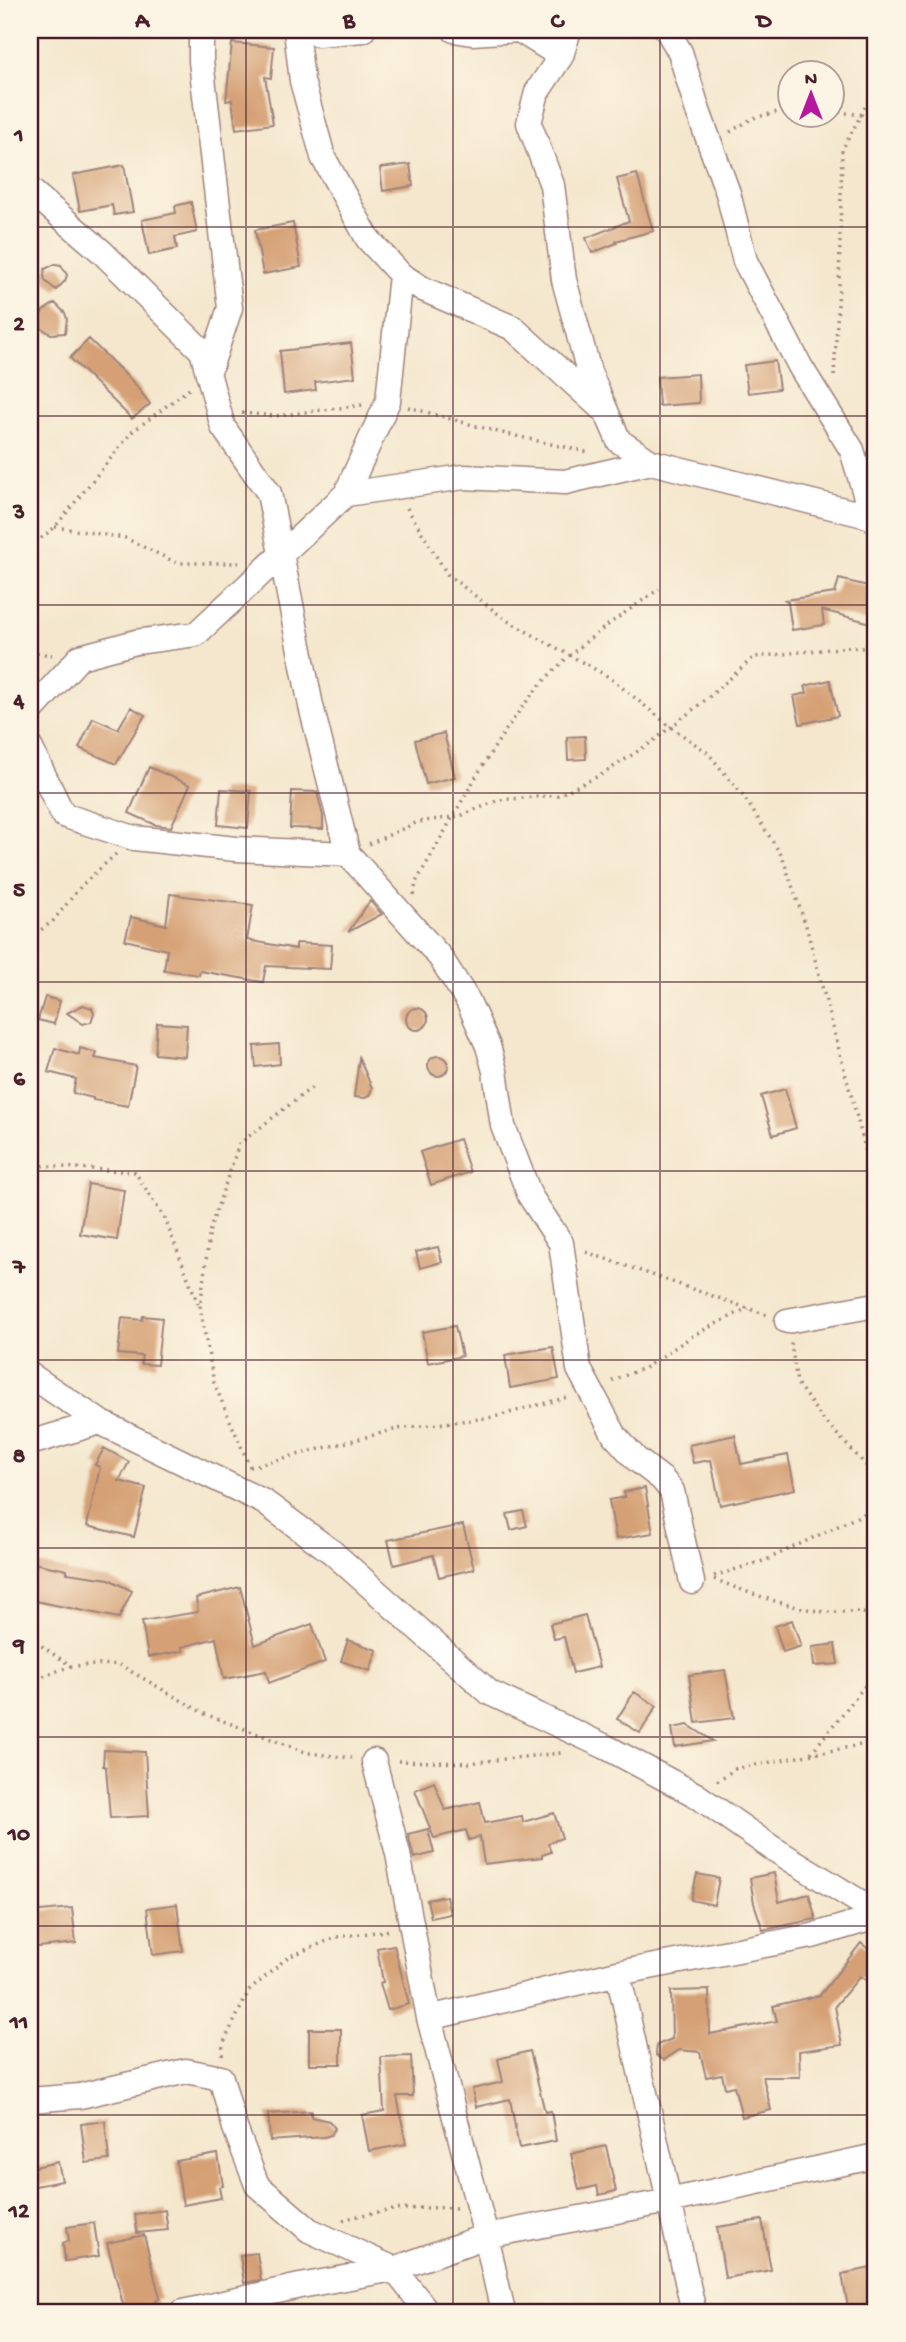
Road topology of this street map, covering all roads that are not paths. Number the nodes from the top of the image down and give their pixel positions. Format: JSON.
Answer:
{"nodes":[{"id":1,"x":201,"y":30,"type":"edge"},
{"id":2,"x":296,"y":30,"type":"edge"},
{"id":3,"x":312,"y":30,"type":"edge"},
{"id":4,"x":363,"y":30,"type":"edge"},
{"id":5,"x":454,"y":30,"type":"edge"},
{"id":6,"x":569,"y":30,"type":"edge"},
{"id":7,"x":667,"y":30,"type":"edge"},
{"id":8,"x":561,"y":56,"type":"junction"},
{"id":9,"x":30,"y":190,"type":"edge"},
{"id":10,"x":401,"y":275,"type":"junction"},
{"id":11,"x":208,"y":374,"type":"junction"},
{"id":12,"x":608,"y":415,"type":"junction"},
{"id":13,"x":651,"y":462,"type":"junction"},
{"id":14,"x":346,"y":494,"type":"junction"},
{"id":15,"x":874,"y":520,"type":"edge"},
{"id":16,"x":275,"y":561,"type":"junction"},
{"id":17,"x":30,"y":712,"type":"edge"},
{"id":18,"x":30,"y":747,"type":"edge"},
{"id":19,"x":348,"y":854,"type":"junction"},
{"id":20,"x":876,"y":1305,"type":"edge"},
{"id":21,"x":787,"y":1321,"type":"road end"},
{"id":22,"x":30,"y":1375,"type":"edge"},
{"id":23,"x":100,"y":1422,"type":"junction"},
{"id":24,"x":30,"y":1443,"type":"edge"},
{"id":25,"x":692,"y":1582,"type":"dead end"},
{"id":26,"x":374,"y":1761,"type":"road end"},
{"id":27,"x":876,"y":1914,"type":"edge"},
{"id":28,"x":618,"y":1973,"type":"junction"},
{"id":29,"x":429,"y":2018,"type":"junction"},
{"id":30,"x":30,"y":2100,"type":"edge"},
{"id":31,"x":876,"y":2156,"type":"edge"},
{"id":32,"x":669,"y":2201,"type":"junction"},
{"id":33,"x":486,"y":2236,"type":"junction"},
{"id":34,"x":394,"y":2269,"type":"junction"},
{"id":35,"x":183,"y":2312,"type":"edge"},
{"id":36,"x":428,"y":2312,"type":"edge"},
{"id":37,"x":503,"y":2312,"type":"edge"},
{"id":38,"x":694,"y":2312,"type":"edge"}],
"edges":[{"from":1,"to":11,"type":"street"},
{"from":2,"to":10,"type":"street"},
{"from":3,"to":4,"type":"street"},
{"from":5,"to":8,"type":"street"},
{"from":6,"to":8,"type":"street"},
{"from":7,"to":15,"type":"street"},
{"from":8,"to":12,"type":"street"},
{"from":9,"to":11,"type":"street"},
{"from":10,"to":12,"type":"street"},
{"from":10,"to":14,"type":"street"},
{"from":11,"to":16,"type":"street"},
{"from":12,"to":13,"type":"street"},
{"from":13,"to":14,"type":"street"},
{"from":13,"to":15,"type":"street"},
{"from":14,"to":16,"type":"street"},
{"from":16,"to":17,"type":"street"},
{"from":16,"to":19,"type":"street"},
{"from":18,"to":19,"type":"street"},
{"from":19,"to":25,"type":"street"},
{"from":20,"to":21,"type":"street"},
{"from":22,"to":23,"type":"street"},
{"from":23,"to":24,"type":"street"},
{"from":23,"to":27,"type":"street"},
{"from":26,"to":29,"type":"street"},
{"from":27,"to":28,"type":"street"},
{"from":28,"to":29,"type":"street"},
{"from":28,"to":32,"type":"street"},
{"from":29,"to":33,"type":"street"},
{"from":30,"to":34,"type":"street"},
{"from":31,"to":32,"type":"street"},
{"from":32,"to":33,"type":"street"},
{"from":32,"to":38,"type":"street"},
{"from":33,"to":34,"type":"street"},
{"from":33,"to":37,"type":"street"},
{"from":34,"to":35,"type":"street"},
{"from":34,"to":36,"type":"street"}]}
